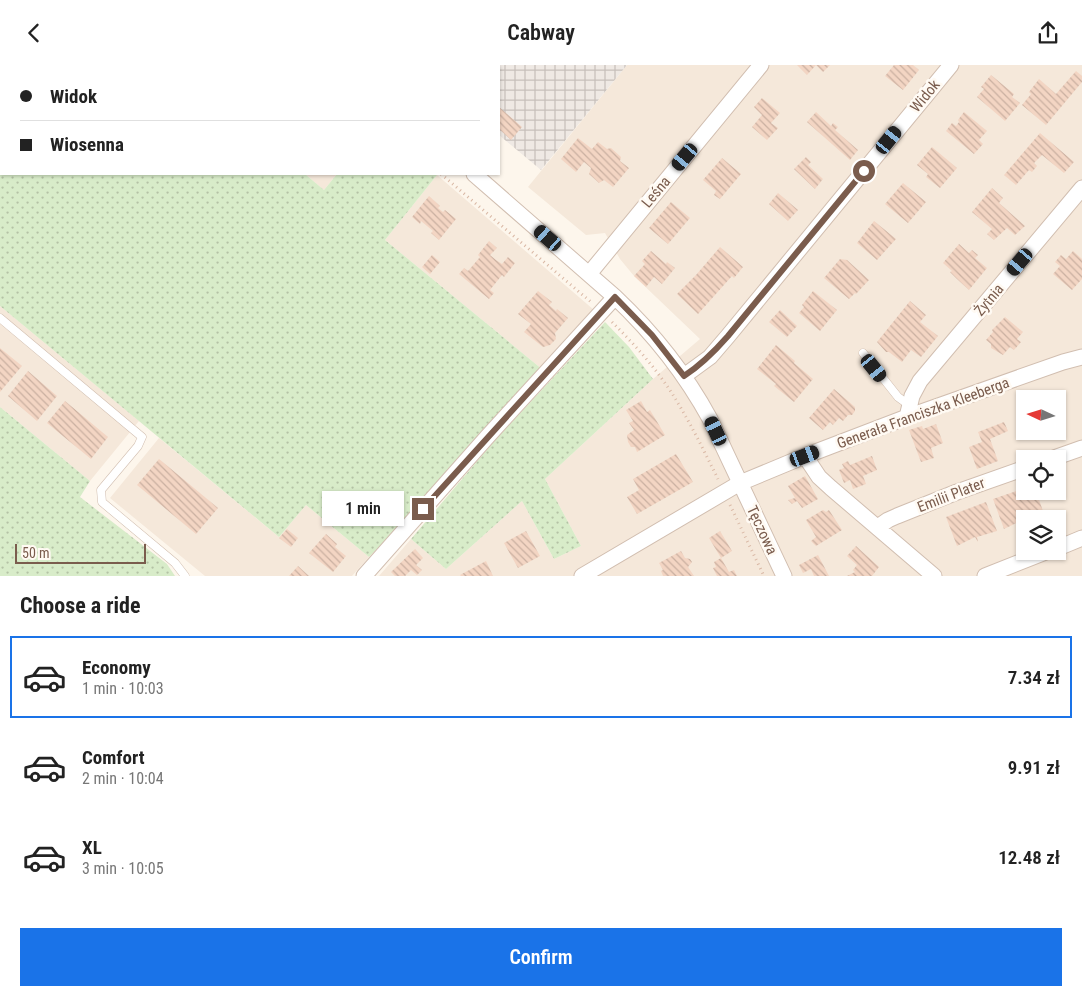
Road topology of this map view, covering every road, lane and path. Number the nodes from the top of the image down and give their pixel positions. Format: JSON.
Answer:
{"nodes":[{"id":1,"x":761,"y":65,"type":"edge"},
{"id":2,"x":950,"y":65,"type":"edge"},
{"id":3,"x":443,"y":175,"type":"edge"},
{"id":4,"x":475,"y":175,"type":"edge"},
{"id":5,"x":1082,"y":188,"type":"edge"},
{"id":6,"x":589,"y":274,"type":"junction"},
{"id":7,"x":615,"y":297,"type":"junction"},
{"id":8,"x":602,"y":312,"type":"junction"},
{"id":9,"x":0,"y":318,"type":"edge"},
{"id":10,"x":863,"y":353,"type":"dead end"},
{"id":11,"x":1082,"y":357,"type":"edge"},
{"id":12,"x":684,"y":376,"type":"junction"},
{"id":13,"x":908,"y":411,"type":"junction"},
{"id":14,"x":1082,"y":448,"type":"edge"},
{"id":15,"x":1066,"y":454,"type":"edge"},
{"id":16,"x":805,"y":456,"type":"junction"},
{"id":17,"x":1016,"y":471,"type":"edge"},
{"id":18,"x":740,"y":483,"type":"junction"},
{"id":19,"x":724,"y":491,"type":"junction"},
{"id":20,"x":878,"y":527,"type":"junction"},
{"id":21,"x":1082,"y":538,"type":"edge"},
{"id":22,"x":1066,"y":545,"type":"edge"},
{"id":23,"x":1025,"y":560,"type":"edge"},
{"id":24,"x":185,"y":576,"type":"edge"},
{"id":25,"x":364,"y":576,"type":"edge"},
{"id":26,"x":582,"y":576,"type":"edge"},
{"id":27,"x":764,"y":576,"type":"edge"},
{"id":28,"x":784,"y":576,"type":"edge"},
{"id":29,"x":934,"y":576,"type":"edge"},
{"id":30,"x":985,"y":576,"type":"edge"}],
"edges":[{"from":1,"to":6,"type":"street","name":"Leśna"},
{"from":2,"to":12,"type":"street","name":"Widok"},
{"from":3,"to":8,"type":"path"},
{"from":4,"to":6,"type":"street","name":"Tęczowa"},
{"from":5,"to":13,"type":"street","name":"Żytnia"},
{"from":6,"to":7,"type":"street","name":"Tęczowa"},
{"from":7,"to":8,"type":"street"},
{"from":7,"to":12,"type":"street","name":"Tęczowa"},
{"from":8,"to":19,"type":"path"},
{"from":8,"to":25,"type":"street"},
{"from":9,"to":24,"type":"lane"},
{"from":10,"to":13,"type":"lane"},
{"from":11,"to":13,"type":"street","name":"Generała Franciszka Kleeberga"},
{"from":12,"to":18,"type":"street","name":"Tęczowa"},
{"from":13,"to":16,"type":"street","name":"Generała Franciszka Kleeberga"},
{"from":14,"to":15,"type":"street"},
{"from":16,"to":18,"type":"street","name":"Generała Franciszka Kleeberga"},
{"from":16,"to":20,"type":"street"},
{"from":17,"to":20,"type":"street","name":"Emilii Plater"},
{"from":18,"to":19,"type":"street","name":"Generała Franciszka Kleeberga"},
{"from":18,"to":28,"type":"street","name":"Tęczowa"},
{"from":19,"to":26,"type":"street","name":"Generała Franciszka Kleeberga"},
{"from":19,"to":27,"type":"path"},
{"from":20,"to":29,"type":"street"},
{"from":21,"to":22,"type":"street"},
{"from":23,"to":30,"type":"street"}]}
